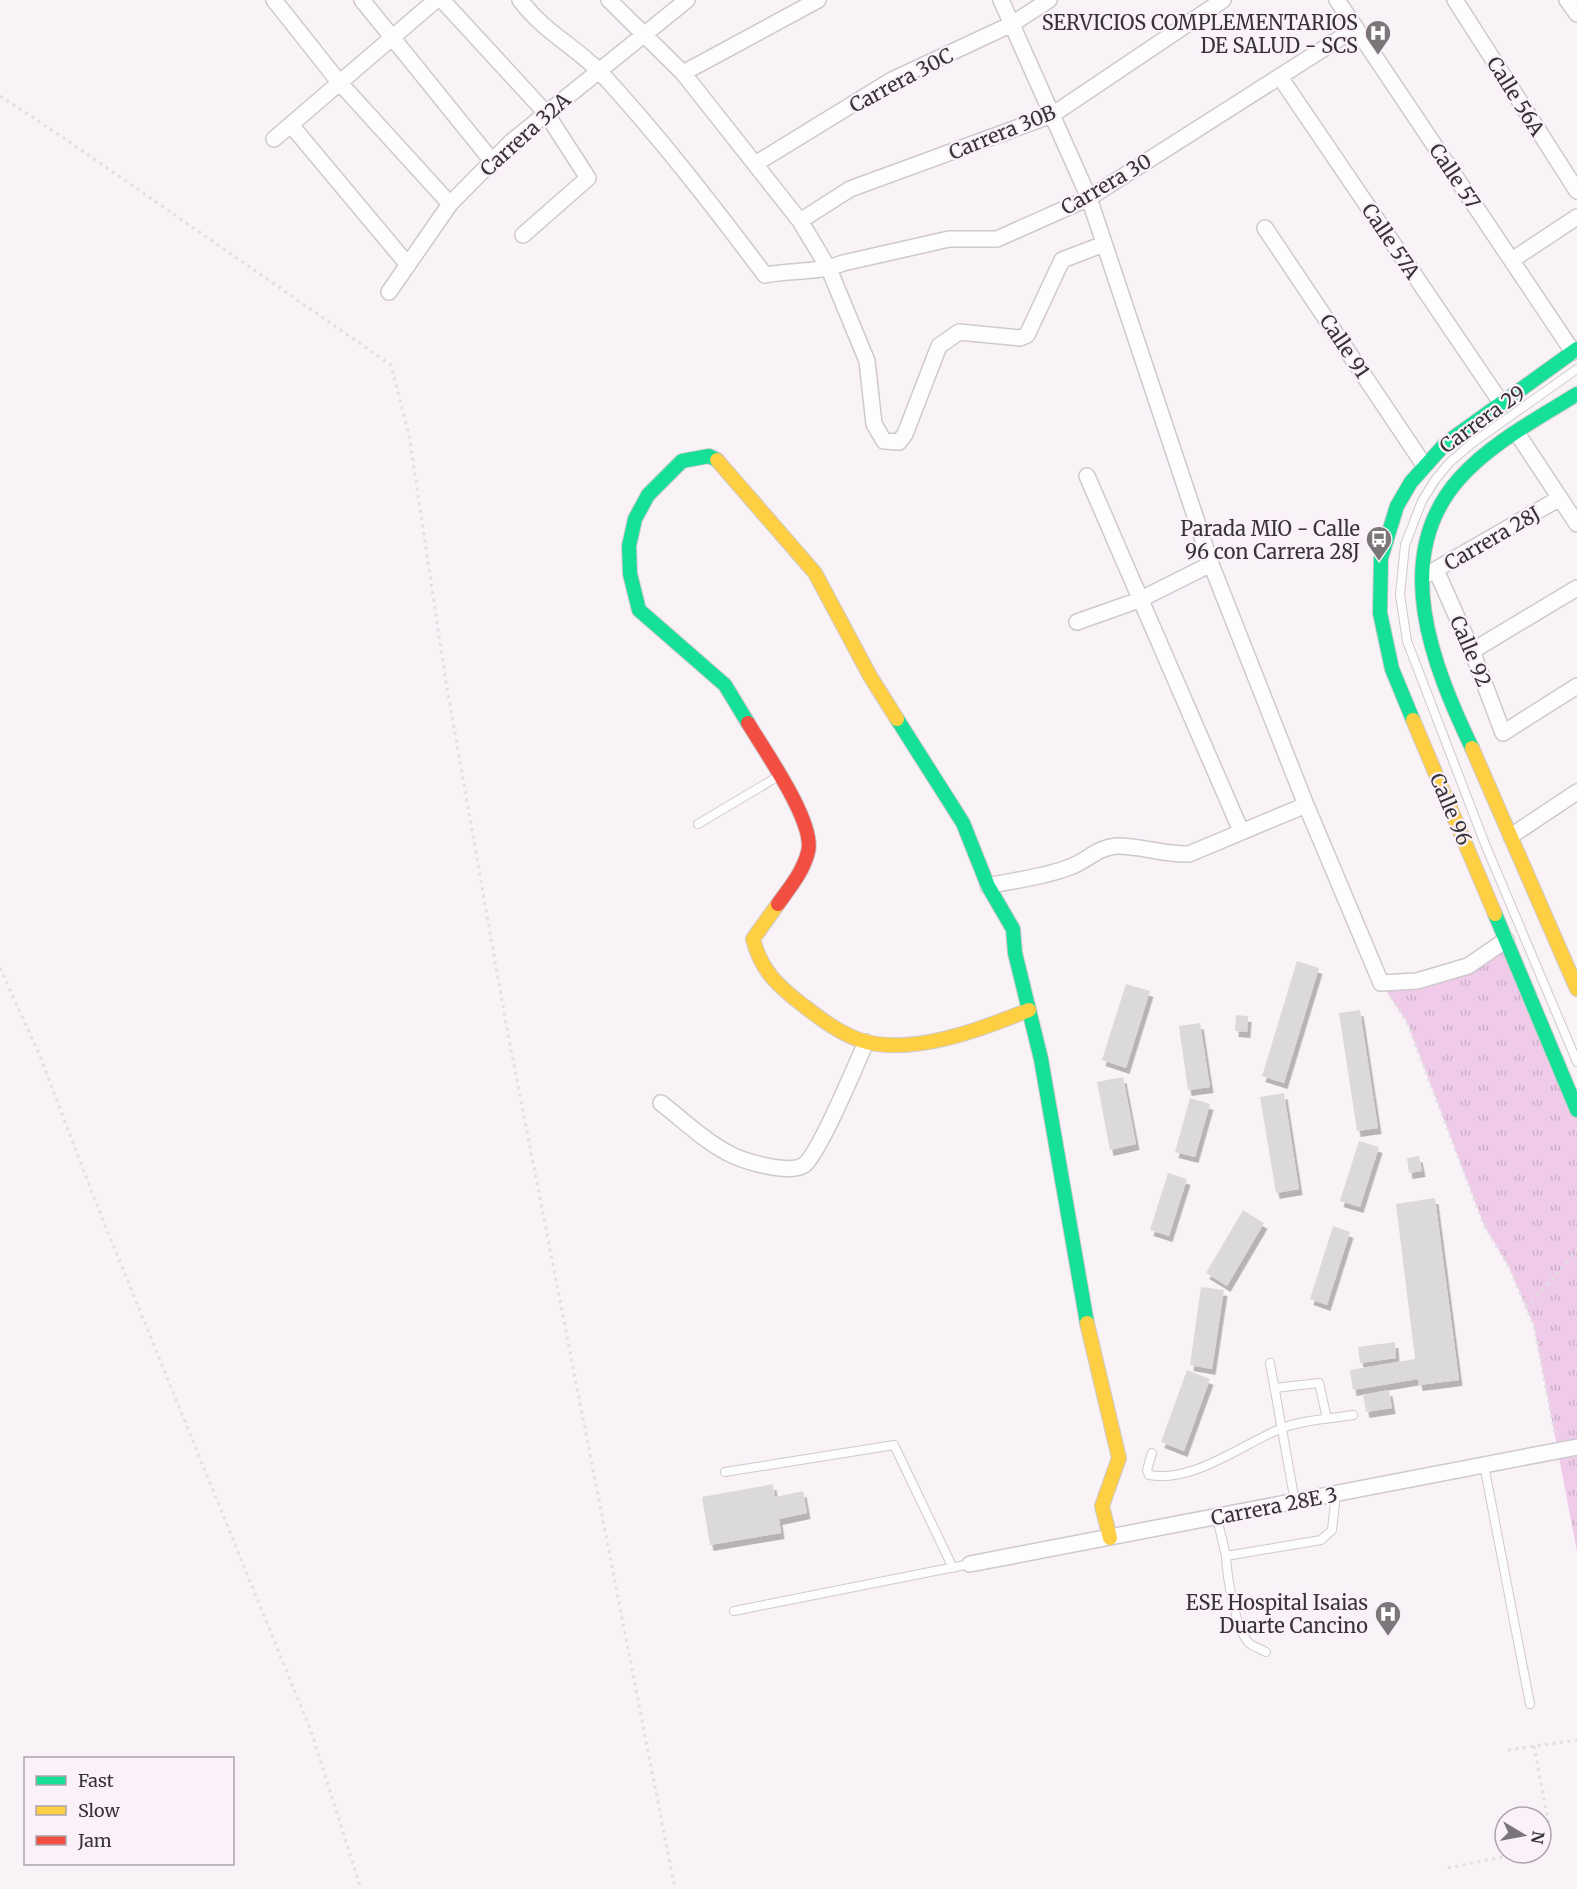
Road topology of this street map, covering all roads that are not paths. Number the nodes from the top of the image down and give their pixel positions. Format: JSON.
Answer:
{"nodes":[{"id":1,"x":274,"y":0,"type":"edge"},
{"id":2,"x":362,"y":0,"type":"edge"},
{"id":3,"x":436,"y":0,"type":"edge"},
{"id":4,"x":442,"y":0,"type":"edge"},
{"id":5,"x":520,"y":0,"type":"edge"},
{"id":6,"x":609,"y":0,"type":"edge"},
{"id":7,"x":818,"y":0,"type":"edge"},
{"id":8,"x":1000,"y":0,"type":"edge"},
{"id":9,"x":1049,"y":0,"type":"edge"},
{"id":10,"x":1223,"y":0,"type":"edge"},
{"id":11,"x":1337,"y":0,"type":"edge"},
{"id":12,"x":1455,"y":0,"type":"edge"},
{"id":13,"x":1567,"y":0,"type":"edge"},
{"id":14,"x":684,"y":1,"type":"edge"},
{"id":15,"x":1577,"y":14,"type":"edge"},
{"id":16,"x":1012,"y":24,"type":"junction"},
{"id":17,"x":1356,"y":28,"type":"junction"},
{"id":18,"x":646,"y":33,"type":"junction"},
{"id":19,"x":392,"y":37,"type":"junction"},
{"id":20,"x":599,"y":71,"type":"junction"},
{"id":21,"x":683,"y":73,"type":"junction"},
{"id":22,"x":1280,"y":77,"type":"junction"},
{"id":23,"x":339,"y":82,"type":"junction"},
{"id":24,"x":546,"y":113,"type":"junction"},
{"id":25,"x":1052,"y":115,"type":"junction"},
{"id":26,"x":291,"y":125,"type":"junction"},
{"id":27,"x":274,"y":139,"type":"dead end"},
{"id":28,"x":492,"y":161,"type":"junction"},
{"id":29,"x":755,"y":164,"type":"junction"},
{"id":30,"x":1577,"y":191,"type":"edge"},
{"id":31,"x":1089,"y":198,"type":"junction"},
{"id":32,"x":450,"y":204,"type":"junction"},
{"id":33,"x":1577,"y":217,"type":"edge"},
{"id":34,"x":800,"y":221,"type":"junction"},
{"id":35,"x":1265,"y":228,"type":"dead end"},
{"id":36,"x":524,"y":235,"type":"dead end"},
{"id":37,"x":1104,"y":244,"type":"junction"},
{"id":38,"x":1512,"y":260,"type":"junction"},
{"id":39,"x":408,"y":265,"type":"junction"},
{"id":40,"x":829,"y":269,"type":"junction"},
{"id":41,"x":389,"y":292,"type":"dead end"},
{"id":42,"x":1575,"y":351,"type":"edge"},
{"id":43,"x":1577,"y":369,"type":"edge"},
{"id":44,"x":1577,"y":394,"type":"edge"},
{"id":45,"x":1502,"y":404,"type":"junction"},
{"id":46,"x":1517,"y":433,"type":"junction"},
{"id":47,"x":1424,"y":465,"type":"junction"},
{"id":48,"x":1087,"y":476,"type":"dead end"},
{"id":49,"x":1560,"y":498,"type":"junction"},
{"id":50,"x":1399,"y":501,"type":"joint"},
{"id":51,"x":1577,"y":524,"type":"edge"},
{"id":52,"x":1211,"y":564,"type":"junction"},
{"id":53,"x":1429,"y":573,"type":"junction"},
{"id":54,"x":1577,"y":588,"type":"edge"},
{"id":55,"x":1139,"y":600,"type":"junction"},
{"id":56,"x":1077,"y":622,"type":"dead end"},
{"id":57,"x":1472,"y":651,"type":"junction"},
{"id":58,"x":1577,"y":686,"type":"edge"},
{"id":59,"x":780,"y":775,"type":"junction"},
{"id":60,"x":1577,"y":792,"type":"edge"},
{"id":61,"x":1306,"y":805,"type":"junction"},
{"id":62,"x":698,"y":824,"type":"dead end"},
{"id":63,"x":1241,"y":831,"type":"junction"},
{"id":64,"x":1511,"y":836,"type":"junction"},
{"id":65,"x":988,"y":886,"type":"junction"},
{"id":66,"x":1506,"y":940,"type":"junction"},
{"id":67,"x":1577,"y":989,"type":"edge"},
{"id":68,"x":1029,"y":1010,"type":"junction"},
{"id":69,"x":866,"y":1042,"type":"junction"},
{"id":70,"x":1577,"y":1062,"type":"edge"},
{"id":71,"x":661,"y":1103,"type":"dead end"},
{"id":72,"x":1577,"y":1110,"type":"edge"},
{"id":73,"x":1269,"y":1364,"type":"dead end"},
{"id":74,"x":1274,"y":1388,"type":"junction"},
{"id":75,"x":1353,"y":1415,"type":"dead end"},
{"id":76,"x":1327,"y":1419,"type":"junction"},
{"id":77,"x":1281,"y":1428,"type":"junction"},
{"id":78,"x":1577,"y":1447,"type":"edge"},
{"id":79,"x":1152,"y":1453,"type":"dead end"},
{"id":80,"x":1484,"y":1465,"type":"junction"},
{"id":81,"x":725,"y":1472,"type":"dead end"},
{"id":82,"x":1336,"y":1494,"type":"junction"},
{"id":83,"x":1296,"y":1502,"type":"junction"},
{"id":84,"x":1217,"y":1518,"type":"junction"},
{"id":85,"x":1110,"y":1538,"type":"junction"},
{"id":86,"x":1226,"y":1556,"type":"junction"},
{"id":87,"x":970,"y":1564,"type":"joint"},
{"id":88,"x":953,"y":1568,"type":"junction"},
{"id":89,"x":734,"y":1611,"type":"dead end"},
{"id":90,"x":1266,"y":1652,"type":"dead end"},
{"id":91,"x":1530,"y":1704,"type":"dead end"}],
"edges":[{"from":1,"to":23,"type":"street"},
{"from":2,"to":19,"type":"street"},
{"from":3,"to":19,"type":"street"},
{"from":4,"to":24,"type":"street"},
{"from":5,"to":20,"type":"street"},
{"from":6,"to":18,"type":"street"},
{"from":7,"to":21,"type":"street"},
{"from":8,"to":16,"type":"street"},
{"from":9,"to":16,"type":"street","name":"Carrera 30C"},
{"from":10,"to":25,"type":"street","name":"Carrera 30B"},
{"from":11,"to":17,"type":"street","name":"Calle 57"},
{"from":12,"to":30,"type":"street","name":"Calle 56A"},
{"from":13,"to":15,"type":"street"},
{"from":14,"to":18,"type":"street","name":"Carrera 32A"},
{"from":16,"to":25,"type":"street"},
{"from":16,"to":29,"type":"street","name":"Carrera 30C"},
{"from":17,"to":22,"type":"street","name":"Carrera 30"},
{"from":17,"to":38,"type":"street","name":"Calle 57"},
{"from":18,"to":20,"type":"street","name":"Carrera 32A"},
{"from":18,"to":21,"type":"street"},
{"from":19,"to":23,"type":"street"},
{"from":19,"to":28,"type":"street"},
{"from":20,"to":24,"type":"street","name":"Carrera 32A"},
{"from":20,"to":40,"type":"street","name":"Carrera 30"},
{"from":21,"to":29,"type":"street"},
{"from":22,"to":31,"type":"street","name":"Carrera 30"},
{"from":22,"to":45,"type":"street","name":"Calle 57A"},
{"from":23,"to":26,"type":"street"},
{"from":23,"to":32,"type":"street"},
{"from":24,"to":28,"type":"street","name":"Carrera 32A"},
{"from":24,"to":36,"type":"street"},
{"from":25,"to":31,"type":"street"},
{"from":25,"to":34,"type":"street","name":"Carrera 30B"},
{"from":26,"to":27,"type":"street"},
{"from":26,"to":39,"type":"street"},
{"from":28,"to":32,"type":"street","name":"Carrera 32A"},
{"from":29,"to":34,"type":"street"},
{"from":31,"to":37,"type":"street"},
{"from":31,"to":40,"type":"street","name":"Carrera 30"},
{"from":32,"to":39,"type":"street","name":"Carrera 32A"},
{"from":33,"to":38,"type":"street"},
{"from":34,"to":40,"type":"street"},
{"from":35,"to":47,"type":"street","name":"Calle 91"},
{"from":37,"to":40,"type":"street"},
{"from":37,"to":52,"type":"street"},
{"from":38,"to":42,"type":"street","name":"Calle 57"},
{"from":39,"to":41,"type":"street","name":"Carrera 32A"},
{"from":42,"to":45,"type":"street","name":"Carrera 29"},
{"from":43,"to":70,"type":"lane"},
{"from":44,"to":46,"type":"street","name":"Carrera 29"},
{"from":45,"to":47,"type":"street","name":"Carrera 29"},
{"from":46,"to":49,"type":"street"},
{"from":46,"to":53,"type":"street","name":"Carrera 29"},
{"from":47,"to":50,"type":"street","name":"Carrera 29"},
{"from":48,"to":55,"type":"street"},
{"from":49,"to":51,"type":"street"},
{"from":49,"to":53,"type":"street","name":"Carrera 28J"},
{"from":50,"to":66,"type":"street","name":"Calle 96"},
{"from":52,"to":55,"type":"street"},
{"from":52,"to":61,"type":"street"},
{"from":53,"to":57,"type":"street","name":"Calle 92"},
{"from":53,"to":64,"type":"street"},
{"from":54,"to":57,"type":"street"},
{"from":55,"to":56,"type":"street"},
{"from":55,"to":63,"type":"street"},
{"from":57,"to":58,"type":"street","name":"Calle 92"},
{"from":59,"to":62,"type":"lane"},
{"from":59,"to":65,"type":"street"},
{"from":59,"to":69,"type":"street"},
{"from":60,"to":64,"type":"street"},
{"from":61,"to":63,"type":"street"},
{"from":61,"to":66,"type":"street"},
{"from":63,"to":65,"type":"street"},
{"from":64,"to":67,"type":"street"},
{"from":65,"to":68,"type":"street"},
{"from":66,"to":72,"type":"street","name":"Calle 96"},
{"from":68,"to":69,"type":"street"},
{"from":68,"to":85,"type":"street"},
{"from":69,"to":71,"type":"street"},
{"from":73,"to":74,"type":"lane"},
{"from":74,"to":76,"type":"lane"},
{"from":74,"to":77,"type":"lane"},
{"from":75,"to":76,"type":"lane"},
{"from":76,"to":77,"type":"lane"},
{"from":77,"to":79,"type":"lane"},
{"from":77,"to":83,"type":"lane"},
{"from":78,"to":80,"type":"street","name":"Carrera 28E 3"},
{"from":80,"to":82,"type":"street","name":"Carrera 28E 3"},
{"from":80,"to":91,"type":"lane"},
{"from":81,"to":88,"type":"lane"},
{"from":82,"to":83,"type":"street","name":"Carrera 28E 3"},
{"from":82,"to":86,"type":"lane"},
{"from":83,"to":84,"type":"street","name":"Carrera 28E 3"},
{"from":84,"to":85,"type":"street","name":"Carrera 28E 3"},
{"from":84,"to":86,"type":"lane"},
{"from":85,"to":87,"type":"street","name":"Carrera 28E 3"},
{"from":86,"to":90,"type":"lane"},
{"from":87,"to":88,"type":"lane"},
{"from":88,"to":89,"type":"lane"}]}
